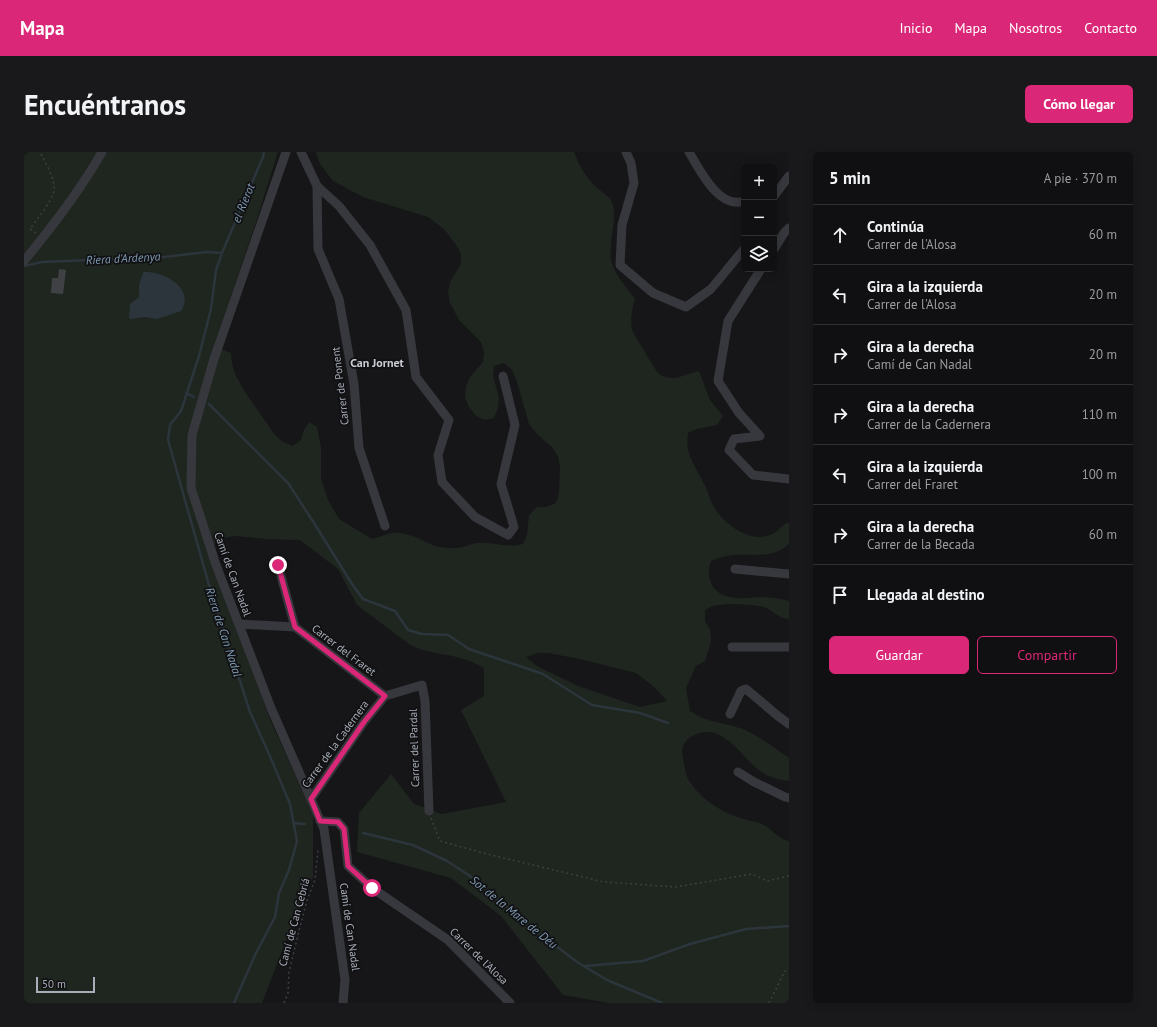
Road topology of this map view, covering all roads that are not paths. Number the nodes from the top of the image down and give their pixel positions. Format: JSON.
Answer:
{"nodes":[{"id":1,"x":102,"y":152,"type":"edge"},
{"id":2,"x":286,"y":152,"type":"edge"},
{"id":3,"x":301,"y":152,"type":"edge"},
{"id":4,"x":626,"y":152,"type":"edge"},
{"id":5,"x":689,"y":152,"type":"edge"},
{"id":6,"x":788,"y":180,"type":"edge"},
{"id":7,"x":317,"y":186,"type":"junction"},
{"id":8,"x":777,"y":186,"type":"edge"},
{"id":9,"x":777,"y":193,"type":"edge"},
{"id":10,"x":741,"y":202,"type":"edge"},
{"id":11,"x":789,"y":228,"type":"edge"},
{"id":12,"x":777,"y":244,"type":"edge"},
{"id":13,"x":741,"y":253,"type":"edge"},
{"id":14,"x":24,"y":261,"type":"edge"},
{"id":15,"x":759,"y":272,"type":"edge"},
{"id":16,"x":503,"y":376,"type":"dead end"},
{"id":17,"x":789,"y":480,"type":"edge"},
{"id":18,"x":385,"y":526,"type":"dead end"},
{"id":19,"x":278,"y":565,"type":"dead end"},
{"id":20,"x":735,"y":570,"type":"dead end"},
{"id":21,"x":789,"y":574,"type":"edge"},
{"id":22,"x":239,"y":624,"type":"junction"},
{"id":23,"x":295,"y":627,"type":"junction"},
{"id":24,"x":732,"y":647,"type":"dead end"},
{"id":25,"x":789,"y":647,"type":"edge"},
{"id":26,"x":385,"y":696,"type":"junction"},
{"id":27,"x":730,"y":714,"type":"dead end"},
{"id":28,"x":789,"y":724,"type":"edge"},
{"id":29,"x":738,"y":772,"type":"dead end"},
{"id":30,"x":789,"y":798,"type":"edge"},
{"id":31,"x":311,"y":799,"type":"junction"},
{"id":32,"x":429,"y":811,"type":"road end"},
{"id":33,"x":320,"y":821,"type":"junction"},
{"id":34,"x":343,"y":1003,"type":"edge"},
{"id":35,"x":510,"y":1003,"type":"edge"}],
"edges":[{"from":1,"to":14,"type":"street"},
{"from":2,"to":22,"type":"street","name":"Camí de Can Nadal"},
{"from":3,"to":7,"type":"street","name":"Carrer de Ponent"},
{"from":4,"to":13,"type":"street"},
{"from":5,"to":10,"type":"street"},
{"from":6,"to":8,"type":"street"},
{"from":6,"to":9,"type":"street"},
{"from":7,"to":16,"type":"street"},
{"from":7,"to":18,"type":"street","name":"Carrer de Ponent"},
{"from":11,"to":12,"type":"street"},
{"from":15,"to":17,"type":"street"},
{"from":19,"to":23,"type":"street"},
{"from":20,"to":21,"type":"street"},
{"from":22,"to":23,"type":"street","name":"Carrer del Fraret"},
{"from":22,"to":31,"type":"street","name":"Camí de Can Nadal"},
{"from":23,"to":26,"type":"street","name":"Carrer del Fraret"},
{"from":24,"to":25,"type":"street"},
{"from":26,"to":31,"type":"street","name":"Carrer de la Cadernera"},
{"from":26,"to":32,"type":"street","name":"Carrer del Pardal"},
{"from":27,"to":28,"type":"street"},
{"from":29,"to":30,"type":"street"},
{"from":31,"to":33,"type":"street","name":"Camí de Can Nadal"},
{"from":33,"to":34,"type":"street","name":"Camí de Can Nadal"},
{"from":33,"to":35,"type":"street","name":"Carrer de l'Alosa"}]}
